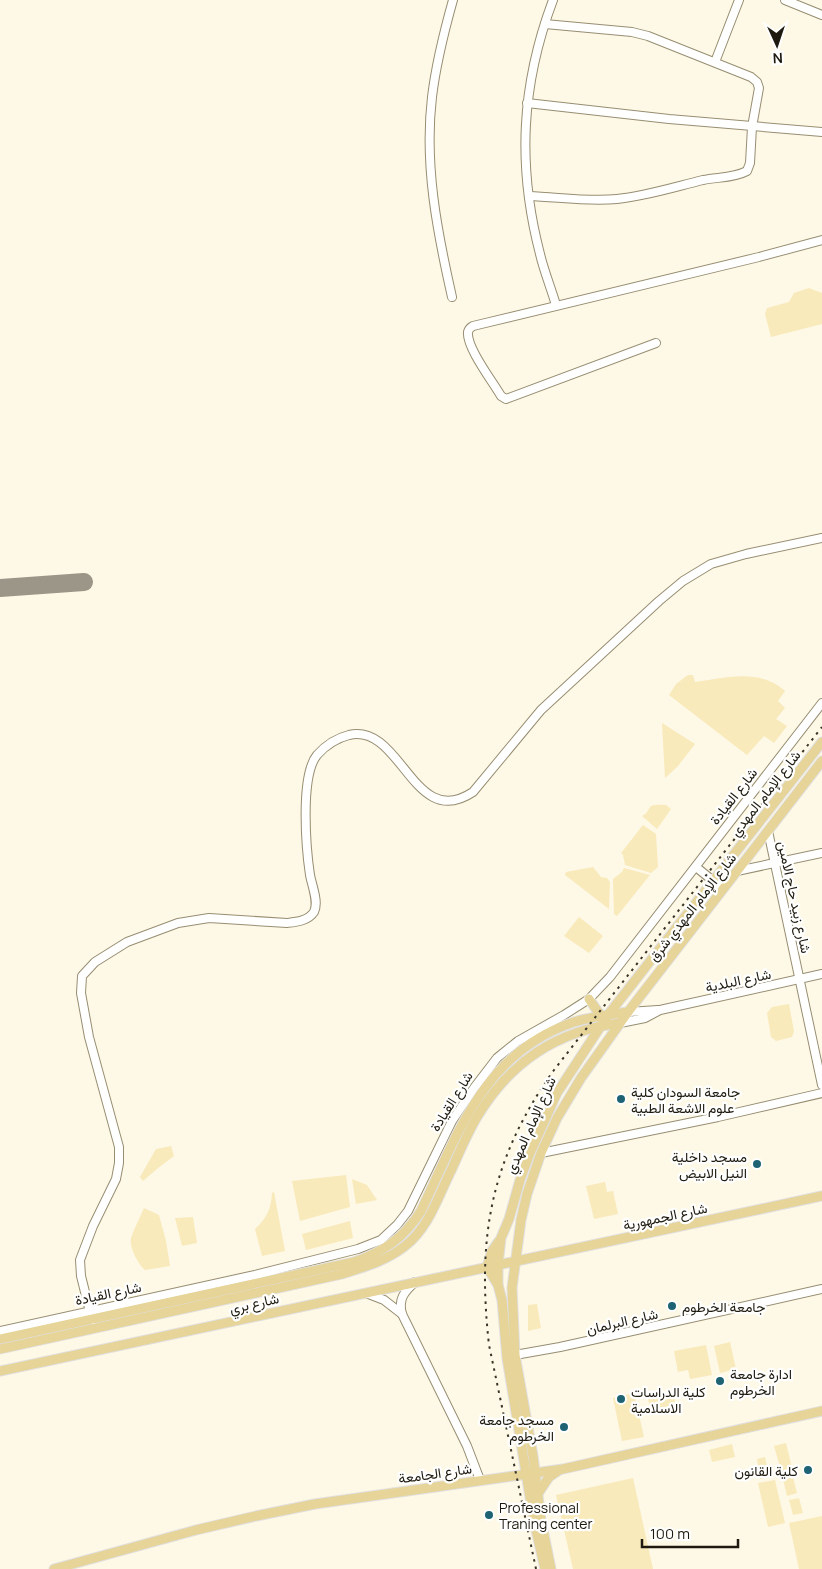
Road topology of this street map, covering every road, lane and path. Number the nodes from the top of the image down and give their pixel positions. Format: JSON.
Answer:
{"nodes":[{"id":1,"x":453,"y":0,"type":"edge"},
{"id":2,"x":553,"y":0,"type":"edge"},
{"id":3,"x":739,"y":0,"type":"edge"},
{"id":4,"x":785,"y":0,"type":"edge"},
{"id":5,"x":799,"y":3,"type":"edge"},
{"id":6,"x":822,"y":15,"type":"edge"},
{"id":7,"x":545,"y":24,"type":"junction"},
{"id":8,"x":715,"y":62,"type":"junction"},
{"id":9,"x":527,"y":104,"type":"junction"},
{"id":10,"x":752,"y":126,"type":"junction"},
{"id":11,"x":822,"y":132,"type":"edge"},
{"id":12,"x":529,"y":196,"type":"junction"},
{"id":13,"x":822,"y":240,"type":"edge"},
{"id":14,"x":452,"y":297,"type":"dead end"},
{"id":15,"x":556,"y":305,"type":"junction"},
{"id":16,"x":656,"y":343,"type":"dead end"},
{"id":17,"x":822,"y":538,"type":"edge"},
{"id":18,"x":822,"y":703,"type":"edge"},
{"id":19,"x":822,"y":742,"type":"edge"},
{"id":20,"x":822,"y":761,"type":"edge"},
{"id":21,"x":768,"y":831,"type":"junction"},
{"id":22,"x":822,"y":853,"type":"edge"},
{"id":23,"x":774,"y":863,"type":"junction"},
{"id":24,"x":696,"y":867,"type":"junction"},
{"id":25,"x":737,"y":872,"type":"junction"},
{"id":26,"x":714,"y":881,"type":"junction"},
{"id":27,"x":723,"y":889,"type":"junction"},
{"id":28,"x":822,"y":974,"type":"edge"},
{"id":29,"x":799,"y":979,"type":"junction"},
{"id":30,"x":589,"y":999,"type":"junction"},
{"id":31,"x":660,"y":1010,"type":"junction"},
{"id":32,"x":628,"y":1012,"type":"junction"},
{"id":33,"x":604,"y":1019,"type":"junction"},
{"id":34,"x":620,"y":1023,"type":"junction"},
{"id":35,"x":822,"y":1085,"type":"edge"},
{"id":36,"x":822,"y":1093,"type":"edge"},
{"id":37,"x":541,"y":1153,"type":"junction"},
{"id":38,"x":822,"y":1196,"type":"edge"},
{"id":39,"x":501,"y":1238,"type":"junction"},
{"id":40,"x":514,"y":1262,"type":"junction"},
{"id":41,"x":498,"y":1264,"type":"junction"},
{"id":42,"x":487,"y":1267,"type":"junction"},
{"id":43,"x":415,"y":1282,"type":"junction"},
{"id":44,"x":498,"y":1285,"type":"junction"},
{"id":45,"x":229,"y":1286,"type":"junction"},
{"id":46,"x":822,"y":1289,"type":"edge"},
{"id":47,"x":366,"y":1292,"type":"junction"},
{"id":48,"x":232,"y":1299,"type":"junction"},
{"id":49,"x":402,"y":1314,"type":"junction"},
{"id":50,"x":91,"y":1316,"type":"junction"},
{"id":51,"x":0,"y":1331,"type":"edge"},
{"id":52,"x":0,"y":1339,"type":"edge"},
{"id":53,"x":0,"y":1349,"type":"edge"},
{"id":54,"x":515,"y":1355,"type":"junction"},
{"id":55,"x":0,"y":1371,"type":"edge"},
{"id":56,"x":822,"y":1411,"type":"edge"},
{"id":57,"x":563,"y":1469,"type":"junction"},
{"id":58,"x":531,"y":1473,"type":"junction"},
{"id":59,"x":480,"y":1480,"type":"junction"},
{"id":60,"x":537,"y":1495,"type":"junction"},
{"id":61,"x":54,"y":1569,"type":"edge"},
{"id":62,"x":545,"y":1569,"type":"edge"},
{"id":63,"x":551,"y":1569,"type":"edge"}],
"edges":[{"from":1,"to":14,"type":"street"},
{"from":2,"to":7,"type":"street"},
{"from":3,"to":8,"type":"street"},
{"from":4,"to":5,"type":"street"},
{"from":5,"to":6,"type":"street"},
{"from":7,"to":8,"type":"street"},
{"from":7,"to":9,"type":"street"},
{"from":8,"to":10,"type":"street"},
{"from":9,"to":10,"type":"street"},
{"from":9,"to":12,"type":"street"},
{"from":10,"to":11,"type":"street"},
{"from":10,"to":12,"type":"street"},
{"from":12,"to":15,"type":"street"},
{"from":13,"to":15,"type":"street"},
{"from":15,"to":16,"type":"street"},
{"from":17,"to":50,"type":"street"},
{"from":18,"to":24,"type":"street","name":"شارع القيادة"},
{"from":19,"to":26,"type":"main road","name":"شارع الإمام المهدي"},
{"from":20,"to":21,"type":"main road","name":"شارع الإمام المهدي شرق"},
{"from":21,"to":23,"type":"street","name":"شارع زبيد حاج الامين"},
{"from":21,"to":25,"type":"main road","name":"شارع الإمام المهدي شرق"},
{"from":22,"to":23,"type":"street"},
{"from":23,"to":25,"type":"street"},
{"from":23,"to":29,"type":"street","name":"شارع زبيد حاج الامين"},
{"from":24,"to":26,"type":"street"},
{"from":24,"to":30,"type":"street","name":"شارع القيادة"},
{"from":25,"to":27,"type":"main road","name":"شارع الإمام المهدي شرق"},
{"from":26,"to":27,"type":"street"},
{"from":26,"to":33,"type":"main road","name":"شارع الإمام المهدي"},
{"from":27,"to":32,"type":"main road","name":"شارع الإمام المهدي شرق"},
{"from":28,"to":29,"type":"street","name":"شارع البلدية"},
{"from":29,"to":31,"type":"street","name":"شارع البلدية"},
{"from":29,"to":35,"type":"street","name":"شارع زبيد حاج الامين"},
{"from":30,"to":33,"type":"main road"},
{"from":30,"to":45,"type":"street","name":"شارع القيادة"},
{"from":31,"to":32,"type":"street"},
{"from":31,"to":34,"type":"street"},
{"from":32,"to":33,"type":"main road"},
{"from":32,"to":34,"type":"main road","name":"شارع الإمام المهدي شرق"},
{"from":33,"to":34,"type":"main road","name":"شارع القيادة"},
{"from":33,"to":39,"type":"main road","name":"شارع الإمام المهدي"},
{"from":33,"to":45,"type":"main road","name":"شارع القيادة"},
{"from":33,"to":48,"type":"main road","name":"شارع القيادة"},
{"from":34,"to":37,"type":"main road","name":"شارع الإمام المهدي"},
{"from":36,"to":37,"type":"street"},
{"from":37,"to":40,"type":"main road","name":"شارع الإمام المهدي"},
{"from":38,"to":40,"type":"main road","name":"شارع الجمهورية"},
{"from":39,"to":41,"type":"main road","name":"شارع الإمام المهدي"},
{"from":39,"to":42,"type":"main road"},
{"from":40,"to":41,"type":"main road","name":"شارع بري"},
{"from":40,"to":54,"type":"main road","name":"شارع الإمام المهدي"},
{"from":41,"to":42,"type":"main road","name":"شارع بري"},
{"from":41,"to":44,"type":"main road","name":"شارع الإمام المهدي"},
{"from":42,"to":43,"type":"main road","name":"شارع بري"},
{"from":42,"to":44,"type":"main road"},
{"from":43,"to":47,"type":"main road","name":"شارع بري"},
{"from":43,"to":49,"type":"street"},
{"from":44,"to":58,"type":"main road","name":"شارع الإمام المهدي"},
{"from":45,"to":48,"type":"street"},
{"from":45,"to":50,"type":"main road","name":"شارع القيادة"},
{"from":46,"to":54,"type":"street","name":"شارع البرلمان"},
{"from":47,"to":49,"type":"street"},
{"from":47,"to":55,"type":"main road","name":"شارع بري"},
{"from":48,"to":53,"type":"main road","name":"شارع القيادة"},
{"from":49,"to":59,"type":"street"},
{"from":50,"to":51,"type":"street","name":"شارع القيادة"},
{"from":50,"to":52,"type":"main road","name":"شارع القيادة"},
{"from":54,"to":58,"type":"main road","name":"شارع الإمام المهدي"},
{"from":56,"to":57,"type":"main road","name":"شارع الجامعة"},
{"from":57,"to":58,"type":"main road","name":"شارع الجامعة"},
{"from":57,"to":60,"type":"main road"},
{"from":58,"to":59,"type":"main road","name":"شارع الجامعة"},
{"from":58,"to":60,"type":"main road","name":"شارع الإمام المهدي"},
{"from":58,"to":62,"type":"main road","name":"شارع الإمام المهدي"},
{"from":59,"to":61,"type":"main road","name":"شارع الجامعة"},
{"from":60,"to":63,"type":"main road","name":"شارع الإمام المهدي"}]}
